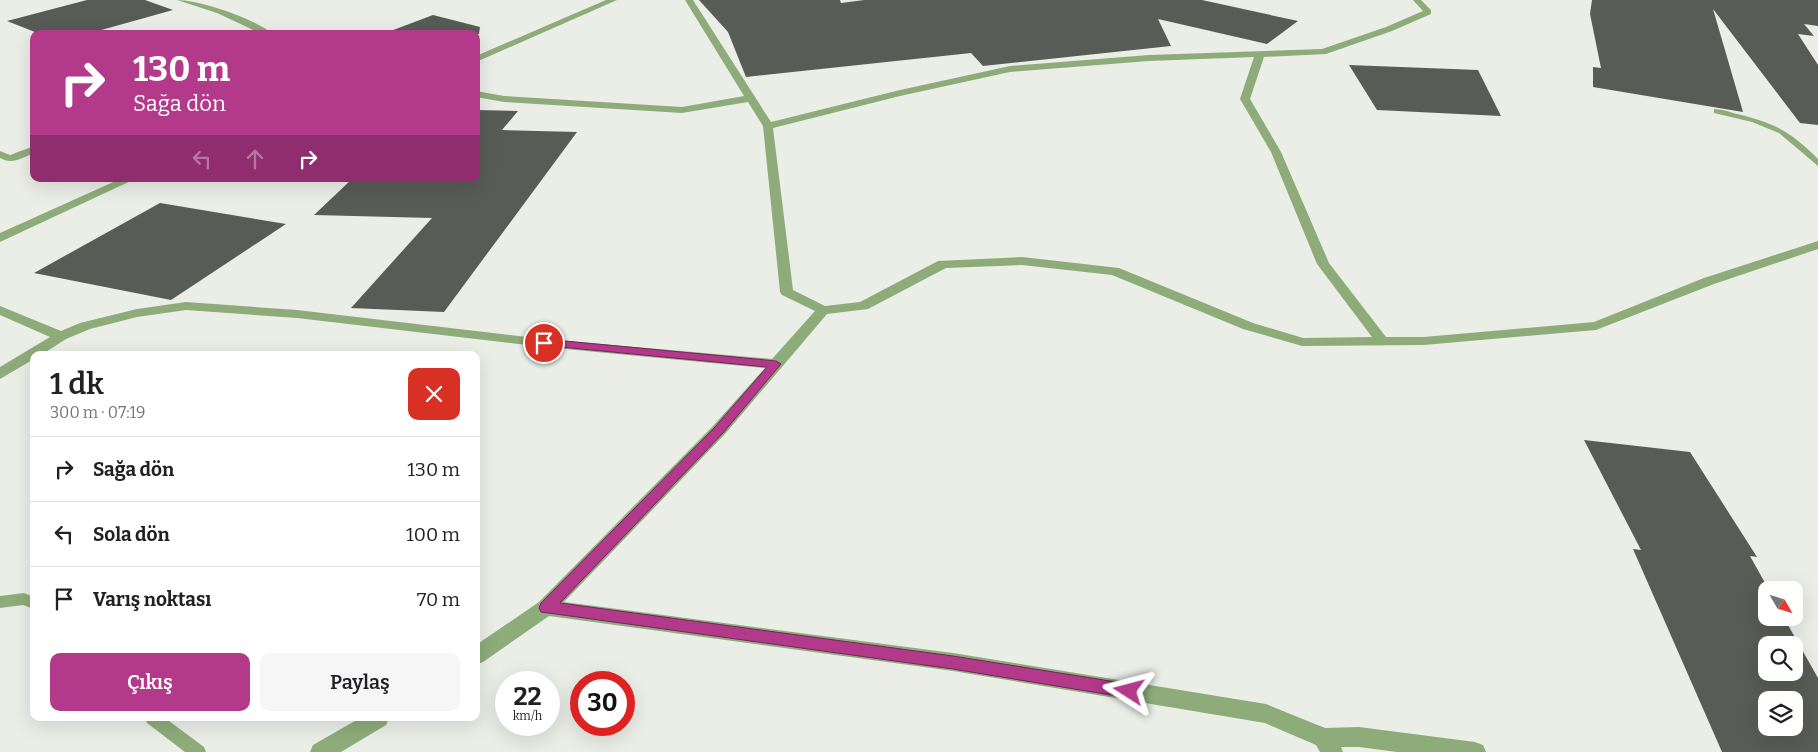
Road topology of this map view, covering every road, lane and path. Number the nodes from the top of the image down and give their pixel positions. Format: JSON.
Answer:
{"nodes":[{"id":1,"x":181,"y":0,"type":"edge"},
{"id":2,"x":613,"y":0,"type":"edge"},
{"id":3,"x":689,"y":0,"type":"edge"},
{"id":4,"x":1417,"y":0,"type":"edge"},
{"id":5,"x":260,"y":30,"type":"edge"},
{"id":6,"x":1260,"y":54,"type":"junction"},
{"id":7,"x":480,"y":57,"type":"edge"},
{"id":8,"x":480,"y":95,"type":"edge"},
{"id":9,"x":751,"y":98,"type":"junction"},
{"id":10,"x":1718,"y":111,"type":"dead end"},
{"id":11,"x":768,"y":126,"type":"junction"},
{"id":12,"x":30,"y":151,"type":"edge"},
{"id":13,"x":0,"y":154,"type":"edge"},
{"id":14,"x":1818,"y":164,"type":"edge"},
{"id":15,"x":122,"y":182,"type":"edge"},
{"id":16,"x":0,"y":238,"type":"edge"},
{"id":17,"x":1818,"y":245,"type":"edge"},
{"id":18,"x":0,"y":310,"type":"edge"},
{"id":19,"x":823,"y":310,"type":"junction"},
{"id":20,"x":62,"y":336,"type":"junction"},
{"id":21,"x":1382,"y":341,"type":"junction"},
{"id":22,"x":38,"y":351,"type":"edge"},
{"id":23,"x":30,"y":356,"type":"edge"},
{"id":24,"x":776,"y":364,"type":"junction"},
{"id":25,"x":0,"y":374,"type":"edge"},
{"id":26,"x":30,"y":601,"type":"edge"},
{"id":27,"x":0,"y":602,"type":"edge"},
{"id":28,"x":546,"y":608,"type":"junction"},
{"id":29,"x":480,"y":653,"type":"edge"},
{"id":30,"x":157,"y":721,"type":"edge"},
{"id":31,"x":373,"y":721,"type":"edge"},
{"id":32,"x":1328,"y":745,"type":"edge"},
{"id":33,"x":198,"y":752,"type":"edge"},
{"id":34,"x":320,"y":752,"type":"edge"},
{"id":35,"x":1475,"y":752,"type":"edge"}],
"edges":[{"from":1,"to":5,"type":"street"},
{"from":2,"to":7,"type":"street"},
{"from":3,"to":9,"type":"street"},
{"from":4,"to":6,"type":"street"},
{"from":6,"to":11,"type":"street"},
{"from":6,"to":21,"type":"street"},
{"from":8,"to":9,"type":"street"},
{"from":9,"to":11,"type":"street"},
{"from":10,"to":14,"type":"lane"},
{"from":11,"to":19,"type":"street"},
{"from":12,"to":13,"type":"street"},
{"from":15,"to":16,"type":"street"},
{"from":17,"to":21,"type":"street"},
{"from":18,"to":20,"type":"street"},
{"from":19,"to":21,"type":"street"},
{"from":19,"to":24,"type":"street"},
{"from":20,"to":22,"type":"street"},
{"from":20,"to":24,"type":"street"},
{"from":23,"to":25,"type":"street"},
{"from":24,"to":28,"type":"street"},
{"from":26,"to":27,"type":"lane"},
{"from":28,"to":29,"type":"street"},
{"from":28,"to":32,"type":"street"},
{"from":30,"to":33,"type":"lane"},
{"from":31,"to":34,"type":"street"},
{"from":32,"to":35,"type":"street"}]}
